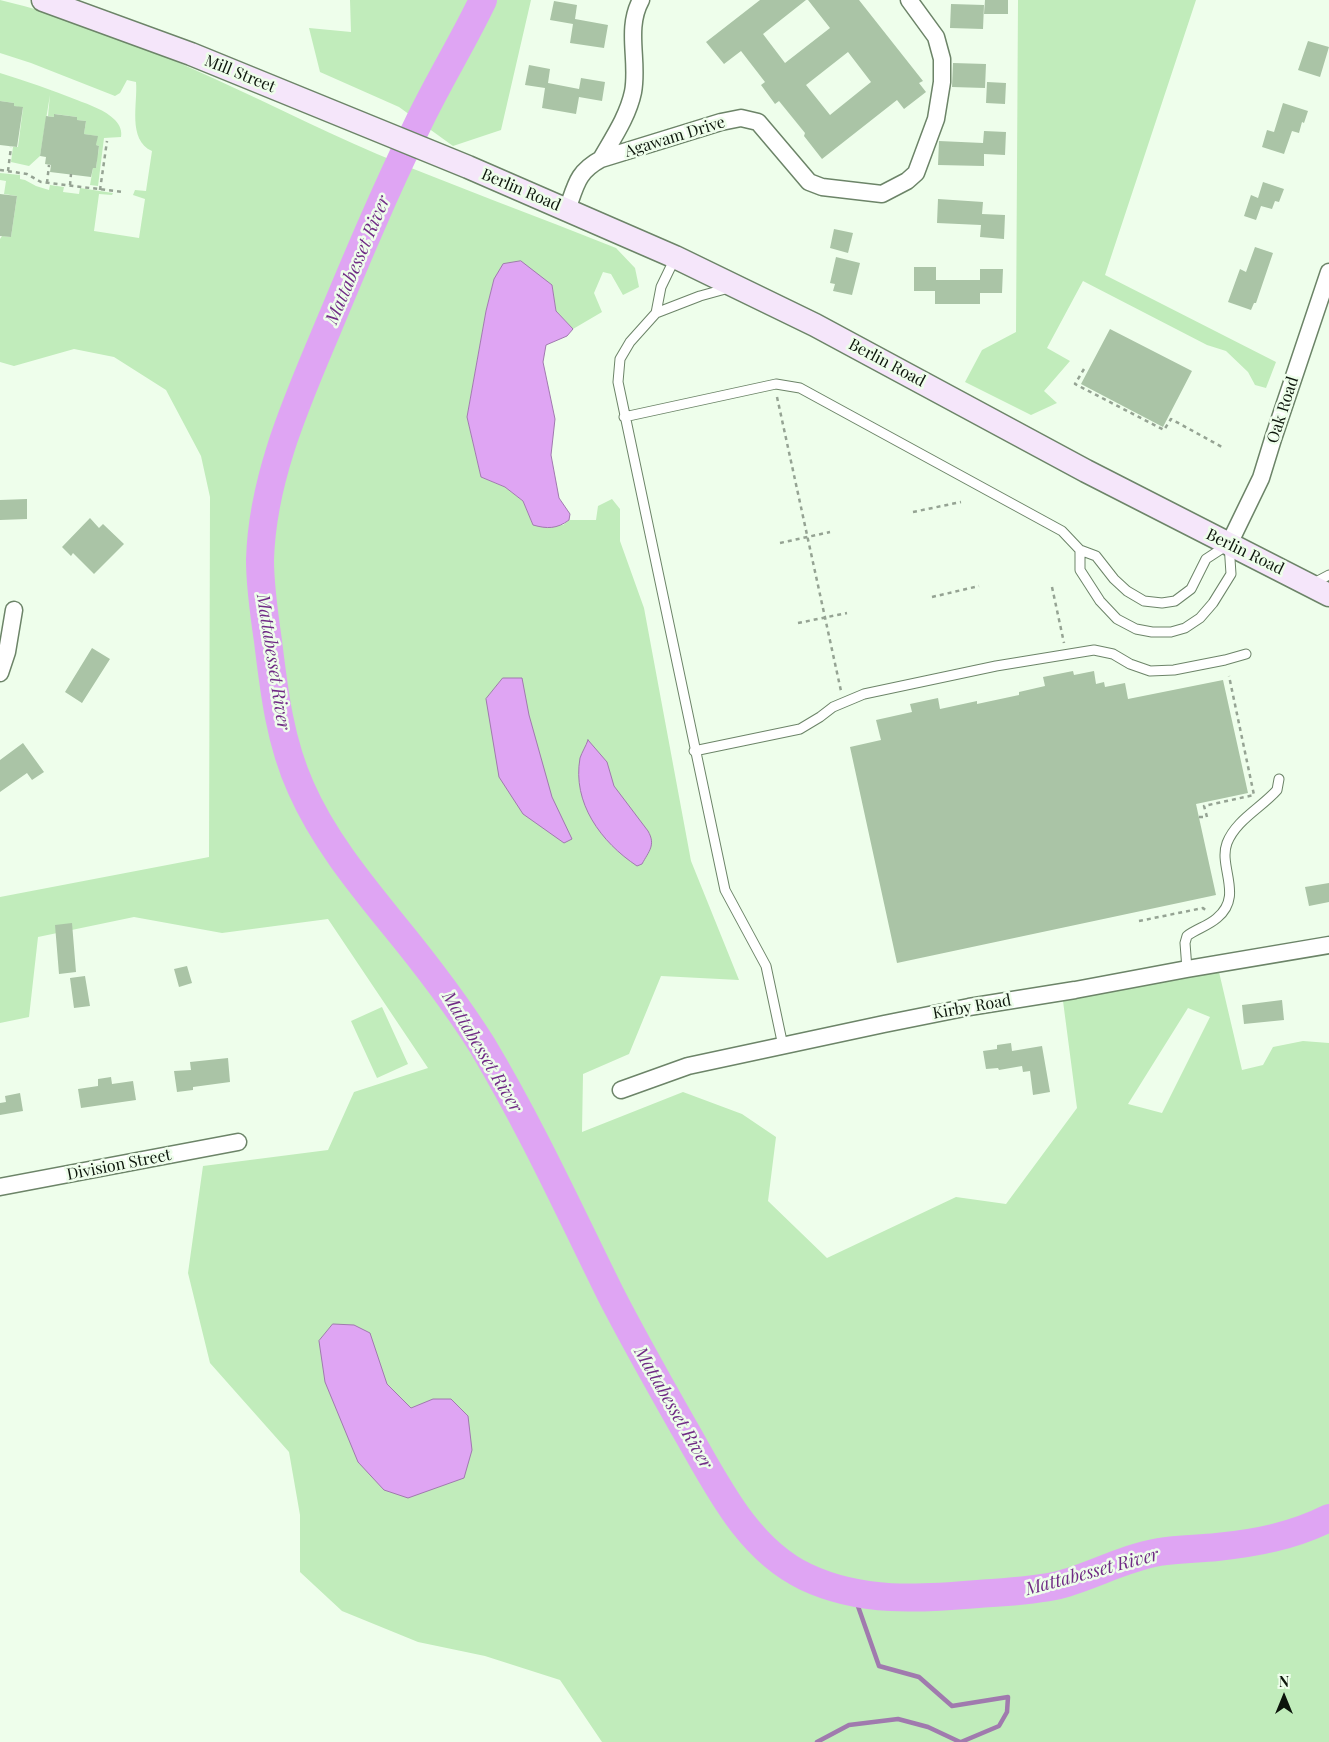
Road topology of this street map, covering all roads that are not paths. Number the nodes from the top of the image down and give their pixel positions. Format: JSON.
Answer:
{"nodes":[{"id":1,"x":43,"y":0,"type":"edge"},
{"id":2,"x":641,"y":0,"type":"edge"},
{"id":3,"x":909,"y":0,"type":"edge"},
{"id":4,"x":434,"y":153,"type":"joint"},
{"id":5,"x":602,"y":159,"type":"junction"},
{"id":6,"x":567,"y":210,"type":"junction"},
{"id":7,"x":675,"y":258,"type":"junction"},
{"id":8,"x":1329,"y":272,"type":"edge"},
{"id":9,"x":737,"y":286,"type":"junction"},
{"id":10,"x":656,"y":313,"type":"junction"},
{"id":11,"x":624,"y":417,"type":"junction"},
{"id":12,"x":1229,"y":544,"type":"junction"},
{"id":13,"x":1080,"y":550,"type":"junction"},
{"id":14,"x":1323,"y":585,"type":"edge"},
{"id":15,"x":14,"y":610,"type":"dead end"},
{"id":16,"x":1246,"y":654,"type":"dead end"},
{"id":17,"x":0,"y":673,"type":"edge"},
{"id":18,"x":694,"y":751,"type":"junction"},
{"id":19,"x":1279,"y":779,"type":"dead end"},
{"id":20,"x":1329,"y":945,"type":"edge"},
{"id":21,"x":1187,"y":969,"type":"junction"},
{"id":22,"x":783,"y":1046,"type":"junction"},
{"id":23,"x":621,"y":1090,"type":"dead end"},
{"id":24,"x":238,"y":1142,"type":"dead end"},
{"id":25,"x":0,"y":1187,"type":"edge"}],
"edges":[{"from":1,"to":4,"type":"main road","name":"Mill Street"},
{"from":2,"to":5,"type":"street","name":"Agawam Drive"},
{"from":3,"to":5,"type":"street","name":"Agawam Drive"},
{"from":4,"to":6,"type":"main road","name":"Berlin Road"},
{"from":5,"to":6,"type":"street","name":"Agawam Drive"},
{"from":6,"to":7,"type":"main road","name":"Berlin Road"},
{"from":7,"to":9,"type":"main road","name":"Berlin Road"},
{"from":7,"to":10,"type":"lane"},
{"from":8,"to":12,"type":"street","name":"Oak Road"},
{"from":9,"to":10,"type":"lane"},
{"from":9,"to":12,"type":"main road","name":"Berlin Road"},
{"from":10,"to":11,"type":"lane"},
{"from":11,"to":13,"type":"lane"},
{"from":11,"to":18,"type":"lane"},
{"from":12,"to":13,"type":"lane"},
{"from":12,"to":13,"type":"lane"},
{"from":12,"to":14,"type":"main road","name":"Berlin Road"},
{"from":15,"to":17,"type":"street"},
{"from":16,"to":18,"type":"lane"},
{"from":18,"to":22,"type":"lane"},
{"from":19,"to":21,"type":"lane"},
{"from":20,"to":21,"type":"street","name":"Kirby Road"},
{"from":21,"to":22,"type":"street","name":"Kirby Road"},
{"from":22,"to":23,"type":"street","name":"Kirby Road"},
{"from":24,"to":25,"type":"street","name":"Division Street"}]}
